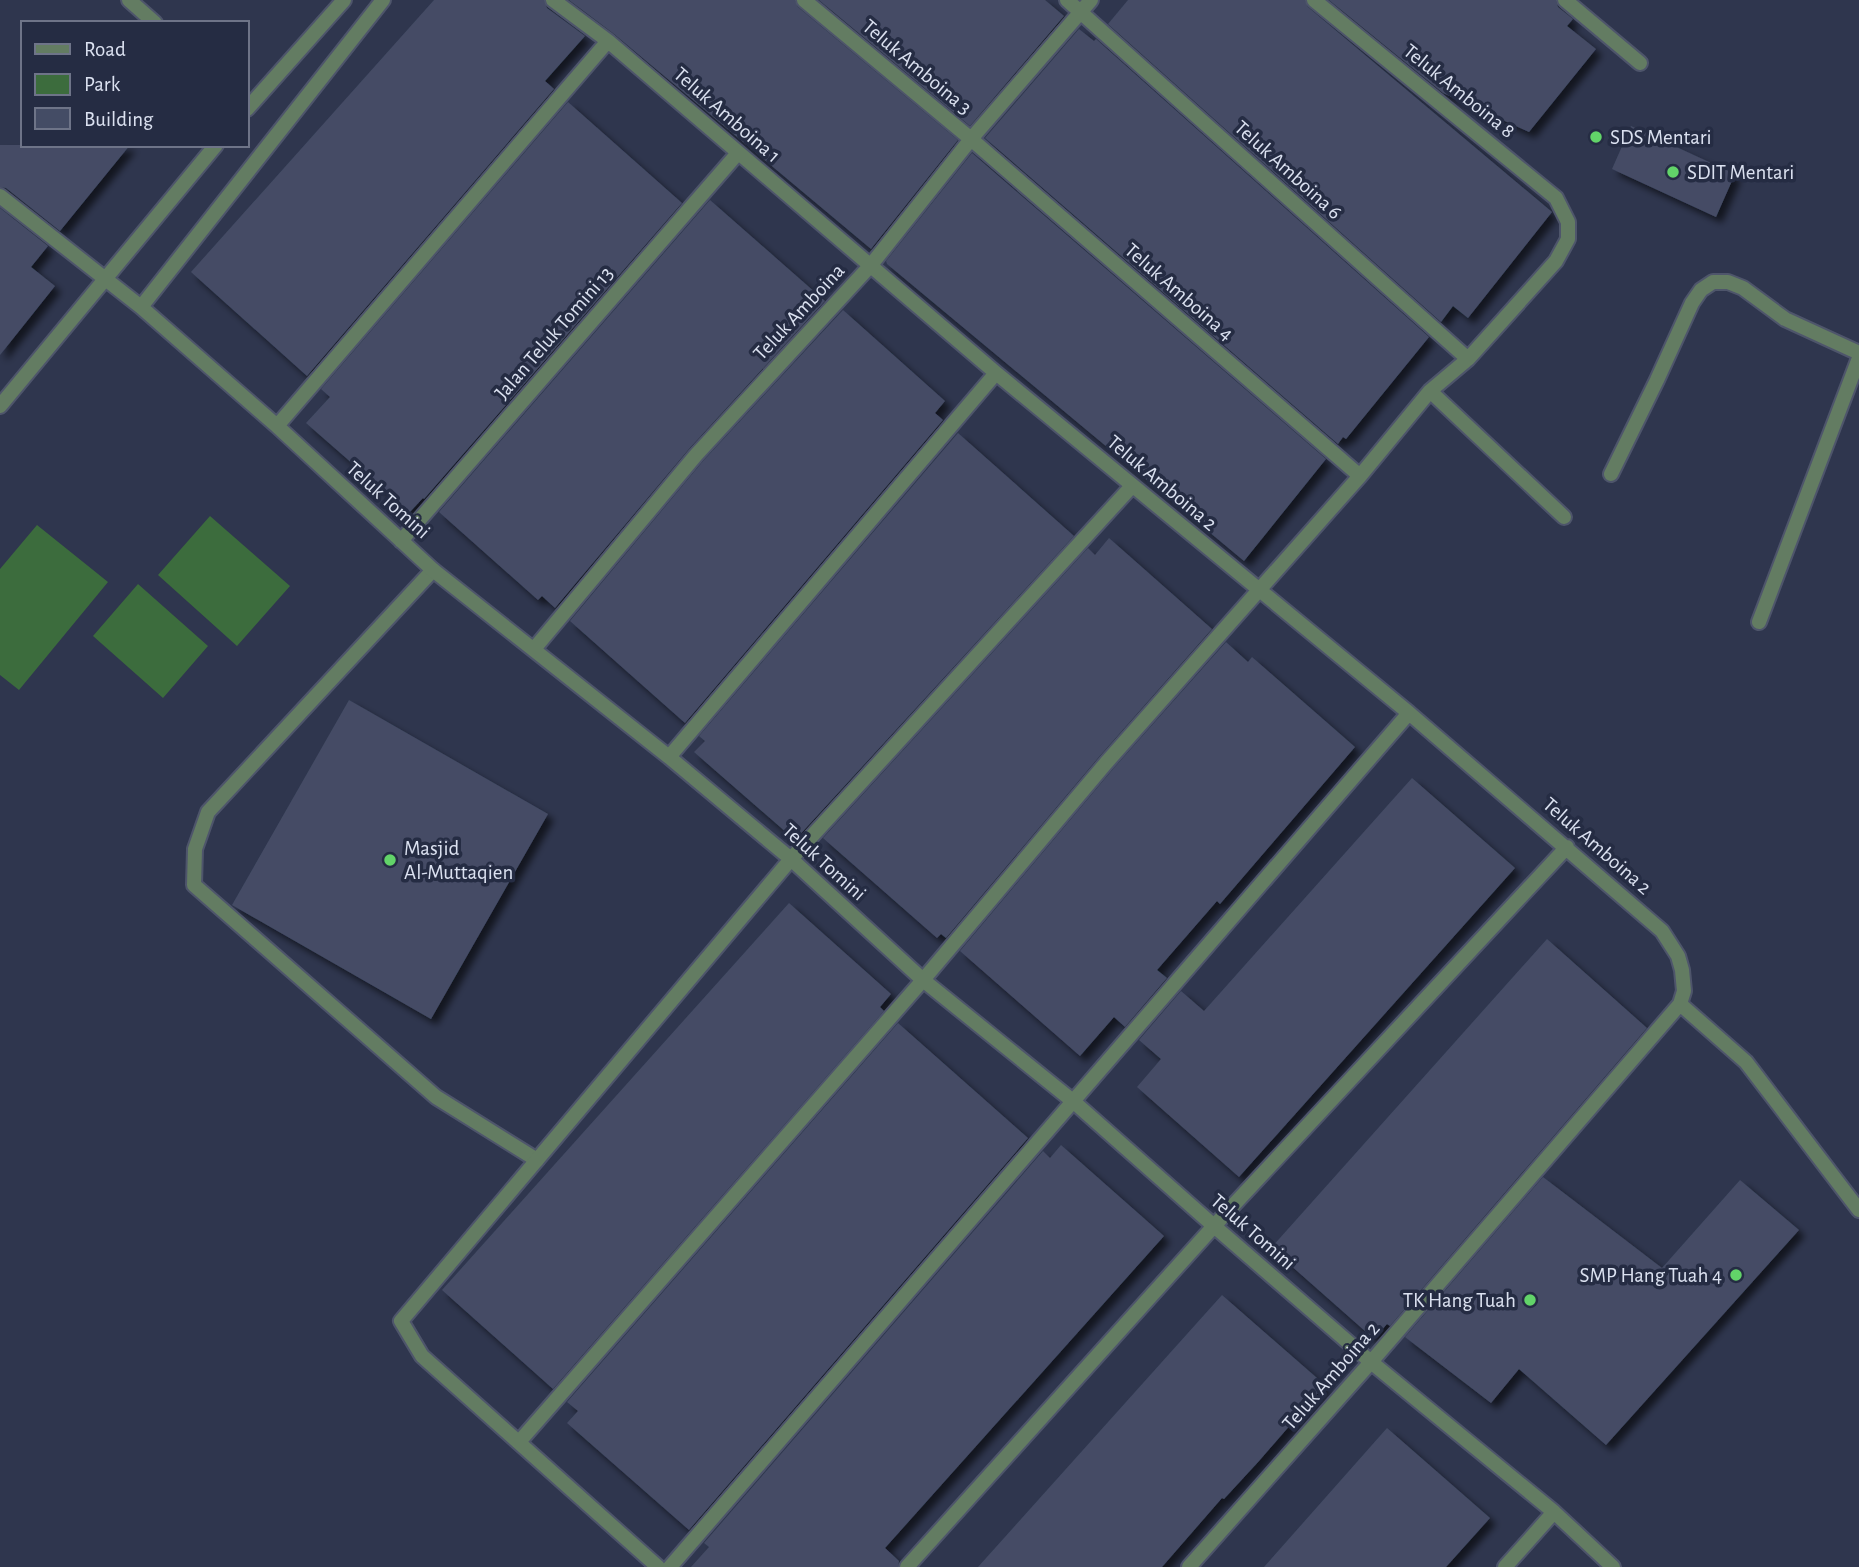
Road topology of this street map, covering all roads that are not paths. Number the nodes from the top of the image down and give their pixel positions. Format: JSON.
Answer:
{"nodes":[{"id":1,"x":129,"y":0,"type":"edge"},
{"id":2,"x":344,"y":0,"type":"edge"},
{"id":3,"x":383,"y":0,"type":"edge"},
{"id":4,"x":553,"y":0,"type":"edge"},
{"id":5,"x":804,"y":0,"type":"edge"},
{"id":6,"x":1067,"y":0,"type":"edge"},
{"id":7,"x":1091,"y":0,"type":"edge"},
{"id":8,"x":1314,"y":0,"type":"edge"},
{"id":9,"x":1565,"y":0,"type":"edge"},
{"id":10,"x":1081,"y":12,"type":"junction"},
{"id":11,"x":153,"y":21,"type":"edge"},
{"id":12,"x":608,"y":41,"type":"junction"},
{"id":13,"x":1640,"y":63,"type":"dead end"},
{"id":14,"x":248,"y":106,"type":"edge"},
{"id":15,"x":971,"y":139,"type":"junction"},
{"id":16,"x":214,"y":147,"type":"edge"},
{"id":17,"x":738,"y":153,"type":"junction"},
{"id":18,"x":0,"y":196,"type":"edge"},
{"id":19,"x":871,"y":265,"type":"junction"},
{"id":20,"x":104,"y":278,"type":"junction"},
{"id":21,"x":141,"y":307,"type":"junction"},
{"id":22,"x":1859,"y":356,"type":"edge"},
{"id":23,"x":1468,"y":359,"type":"junction"},
{"id":24,"x":996,"y":373,"type":"junction"},
{"id":25,"x":1430,"y":391,"type":"junction"},
{"id":26,"x":0,"y":406,"type":"edge"},
{"id":27,"x":277,"y":426,"type":"junction"},
{"id":28,"x":1611,"y":474,"type":"dead end"},
{"id":29,"x":1360,"y":476,"type":"junction"},
{"id":30,"x":1132,"y":486,"type":"junction"},
{"id":31,"x":1564,"y":517,"type":"dead end"},
{"id":32,"x":401,"y":541,"type":"junction"},
{"id":33,"x":433,"y":570,"type":"junction"},
{"id":34,"x":1258,"y":590,"type":"junction"},
{"id":35,"x":1759,"y":622,"type":"dead end"},
{"id":36,"x":534,"y":649,"type":"junction"},
{"id":37,"x":1409,"y":713,"type":"junction"},
{"id":38,"x":669,"y":757,"type":"junction"},
{"id":39,"x":1567,"y":847,"type":"junction"},
{"id":40,"x":790,"y":859,"type":"junction"},
{"id":41,"x":923,"y":980,"type":"junction"},
{"id":42,"x":1680,"y":1004,"type":"junction"},
{"id":43,"x":1074,"y":1101,"type":"junction"},
{"id":44,"x":537,"y":1160,"type":"junction"},
{"id":45,"x":1859,"y":1210,"type":"edge"},
{"id":46,"x":1214,"y":1226,"type":"junction"},
{"id":47,"x":1371,"y":1362,"type":"junction"},
{"id":48,"x":519,"y":1442,"type":"junction"},
{"id":49,"x":1554,"y":1512,"type":"junction"},
{"id":50,"x":658,"y":1567,"type":"edge"},
{"id":51,"x":670,"y":1567,"type":"edge"},
{"id":52,"x":907,"y":1567,"type":"edge"},
{"id":53,"x":1189,"y":1567,"type":"edge"},
{"id":54,"x":1505,"y":1567,"type":"edge"},
{"id":55,"x":1613,"y":1567,"type":"edge"}],
"edges":[{"from":1,"to":11,"type":"street"},
{"from":2,"to":14,"type":"street"},
{"from":3,"to":21,"type":"street"},
{"from":4,"to":12,"type":"street","name":"Teluk Amboina 1"},
{"from":5,"to":15,"type":"street","name":"Teluk Amboina 3"},
{"from":6,"to":10,"type":"street","name":"Teluk Amboina 6"},
{"from":7,"to":10,"type":"street","name":"Teluk Amboina"},
{"from":8,"to":23,"type":"street","name":"Teluk Amboina 8"},
{"from":9,"to":13,"type":"street"},
{"from":10,"to":15,"type":"street","name":"Teluk Amboina"},
{"from":10,"to":23,"type":"street","name":"Teluk Amboina 6"},
{"from":12,"to":17,"type":"street","name":"Teluk Amboina 1"},
{"from":12,"to":27,"type":"street"},
{"from":15,"to":19,"type":"street","name":"Teluk Amboina"},
{"from":15,"to":29,"type":"street","name":"Teluk Amboina 4"},
{"from":16,"to":20,"type":"street"},
{"from":17,"to":19,"type":"street","name":"Teluk Amboina 1"},
{"from":17,"to":32,"type":"street","name":"Jalan Teluk Tomini 13"},
{"from":18,"to":20,"type":"street","name":"Teluk Tomini"},
{"from":19,"to":24,"type":"street","name":"Teluk Amboina 2"},
{"from":19,"to":36,"type":"street","name":"Teluk Amboina"},
{"from":20,"to":21,"type":"street","name":"Teluk Tomini"},
{"from":20,"to":26,"type":"street"},
{"from":21,"to":27,"type":"street","name":"Teluk Tomini"},
{"from":22,"to":28,"type":"street"},
{"from":22,"to":35,"type":"street"},
{"from":23,"to":25,"type":"street"},
{"from":24,"to":30,"type":"street","name":"Teluk Amboina 2"},
{"from":24,"to":38,"type":"street"},
{"from":25,"to":29,"type":"street"},
{"from":25,"to":31,"type":"street"},
{"from":27,"to":32,"type":"street","name":"Teluk Tomini"},
{"from":29,"to":34,"type":"street"},
{"from":30,"to":34,"type":"street","name":"Teluk Amboina 2"},
{"from":30,"to":40,"type":"street"},
{"from":32,"to":33,"type":"street","name":"Teluk Tomini"},
{"from":33,"to":36,"type":"street","name":"Teluk Tomini"},
{"from":33,"to":44,"type":"street"},
{"from":34,"to":37,"type":"street","name":"Teluk Amboina 2"},
{"from":34,"to":41,"type":"street"},
{"from":36,"to":38,"type":"street","name":"Teluk Tomini"},
{"from":37,"to":39,"type":"street","name":"Teluk Amboina 2"},
{"from":37,"to":43,"type":"street"},
{"from":38,"to":40,"type":"street","name":"Teluk Tomini"},
{"from":39,"to":42,"type":"street","name":"Teluk Amboina 2"},
{"from":39,"to":46,"type":"street"},
{"from":40,"to":41,"type":"street","name":"Teluk Tomini"},
{"from":40,"to":44,"type":"street"},
{"from":41,"to":43,"type":"street","name":"Teluk Tomini"},
{"from":41,"to":48,"type":"street"},
{"from":42,"to":45,"type":"street"},
{"from":42,"to":47,"type":"street","name":"Teluk Amboina 2"},
{"from":43,"to":46,"type":"street","name":"Teluk Tomini"},
{"from":43,"to":51,"type":"street"},
{"from":44,"to":48,"type":"street"},
{"from":46,"to":47,"type":"street","name":"Teluk Tomini"},
{"from":46,"to":52,"type":"street"},
{"from":47,"to":49,"type":"street","name":"Teluk Tomini"},
{"from":47,"to":53,"type":"street","name":"Teluk Amboina 2"},
{"from":48,"to":50,"type":"street"},
{"from":49,"to":54,"type":"street"},
{"from":49,"to":55,"type":"street","name":"Teluk Tomini"}]}
